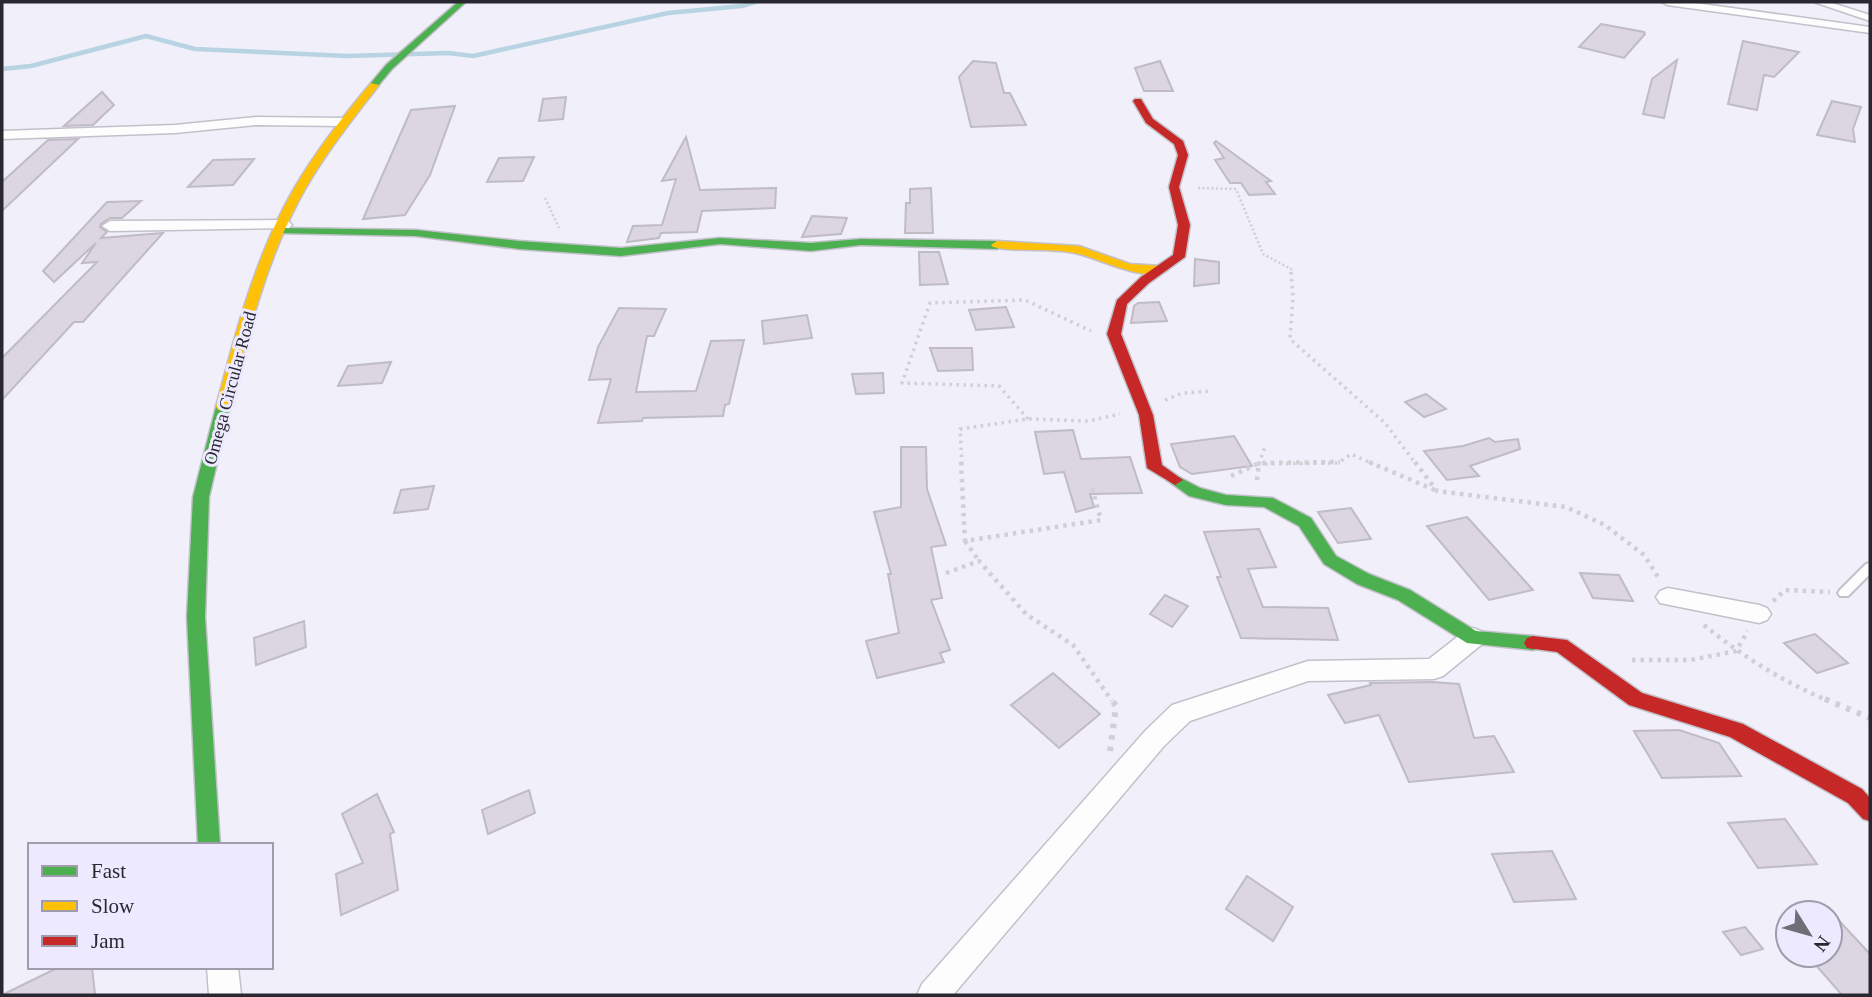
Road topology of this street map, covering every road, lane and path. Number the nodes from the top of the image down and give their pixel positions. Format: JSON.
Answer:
{"nodes":[{"id":1,"x":462,"y":2,"type":"edge"},
{"id":2,"x":1667,"y":2,"type":"edge"},
{"id":3,"x":1819,"y":2,"type":"edge"},
{"id":4,"x":1870,"y":18,"type":"edge"},
{"id":5,"x":1870,"y":30,"type":"edge"},
{"id":6,"x":1138,"y":101,"type":"dead end"},
{"id":7,"x":344,"y":122,"type":"junction"},
{"id":8,"x":2,"y":135,"type":"edge"},
{"id":9,"x":1236,"y":189,"type":"dead end"},
{"id":10,"x":110,"y":226,"type":"dead end"},
{"id":11,"x":283,"y":228,"type":"junction"},
{"id":12,"x":1161,"y":270,"type":"junction"},
{"id":13,"x":1118,"y":342,"type":"junction"},
{"id":14,"x":1212,"y":391,"type":"dead end"},
{"id":15,"x":1144,"y":409,"type":"junction"},
{"id":16,"x":1028,"y":419,"type":"junction"},
{"id":17,"x":1266,"y":444,"type":"dead end"},
{"id":18,"x":1259,"y":463,"type":"junction"},
{"id":19,"x":1092,"y":488,"type":"dead end"},
{"id":20,"x":1437,"y":491,"type":"junction"},
{"id":21,"x":1195,"y":492,"type":"junction"},
{"id":22,"x":1267,"y":502,"type":"junction"},
{"id":23,"x":965,"y":541,"type":"junction"},
{"id":24,"x":979,"y":561,"type":"junction"},
{"id":25,"x":1870,"y":567,"type":"edge"},
{"id":26,"x":946,"y":573,"type":"dead end"},
{"id":27,"x":1844,"y":593,"type":"joint"},
{"id":28,"x":1668,"y":597,"type":"junction"},
{"id":29,"x":1759,"y":614,"type":"junction"},
{"id":30,"x":1474,"y":638,"type":"junction"},
{"id":31,"x":1736,"y":650,"type":"junction"},
{"id":32,"x":1619,"y":660,"type":"dead end"},
{"id":33,"x":1870,"y":719,"type":"edge"},
{"id":34,"x":1109,"y":756,"type":"dead end"},
{"id":35,"x":1870,"y":811,"type":"edge"},
{"id":36,"x":209,"y":843,"type":"edge"},
{"id":37,"x":222,"y":969,"type":"edge"},
{"id":38,"x":225,"y":995,"type":"edge"},
{"id":39,"x":933,"y":995,"type":"edge"}],
"edges":[{"from":1,"to":7,"type":"street","name":"Omega Circular Road"},
{"from":2,"to":5,"type":"street"},
{"from":3,"to":4,"type":"street"},
{"from":6,"to":12,"type":"street"},
{"from":7,"to":8,"type":"street"},
{"from":7,"to":11,"type":"street","name":"Omega Circular Road"},
{"from":9,"to":20,"type":"path"},
{"from":10,"to":11,"type":"street"},
{"from":11,"to":12,"type":"street"},
{"from":11,"to":36,"type":"street","name":"Omega Circular Road"},
{"from":12,"to":13,"type":"street"},
{"from":13,"to":15,"type":"street"},
{"from":13,"to":16,"type":"path"},
{"from":14,"to":15,"type":"path"},
{"from":15,"to":16,"type":"path"},
{"from":15,"to":21,"type":"street"},
{"from":16,"to":23,"type":"path"},
{"from":17,"to":18,"type":"path"},
{"from":18,"to":20,"type":"path"},
{"from":18,"to":21,"type":"path"},
{"from":18,"to":22,"type":"path"},
{"from":19,"to":23,"type":"path"},
{"from":20,"to":28,"type":"path"},
{"from":21,"to":22,"type":"street"},
{"from":22,"to":30,"type":"street"},
{"from":23,"to":24,"type":"path"},
{"from":24,"to":26,"type":"path"},
{"from":24,"to":34,"type":"path"},
{"from":25,"to":27,"type":"lane"},
{"from":27,"to":29,"type":"path"},
{"from":28,"to":29,"type":"street"},
{"from":28,"to":31,"type":"path"},
{"from":29,"to":31,"type":"path"},
{"from":30,"to":35,"type":"street"},
{"from":30,"to":39,"type":"street"},
{"from":31,"to":32,"type":"path"},
{"from":31,"to":33,"type":"path"},
{"from":37,"to":38,"type":"street"}]}
